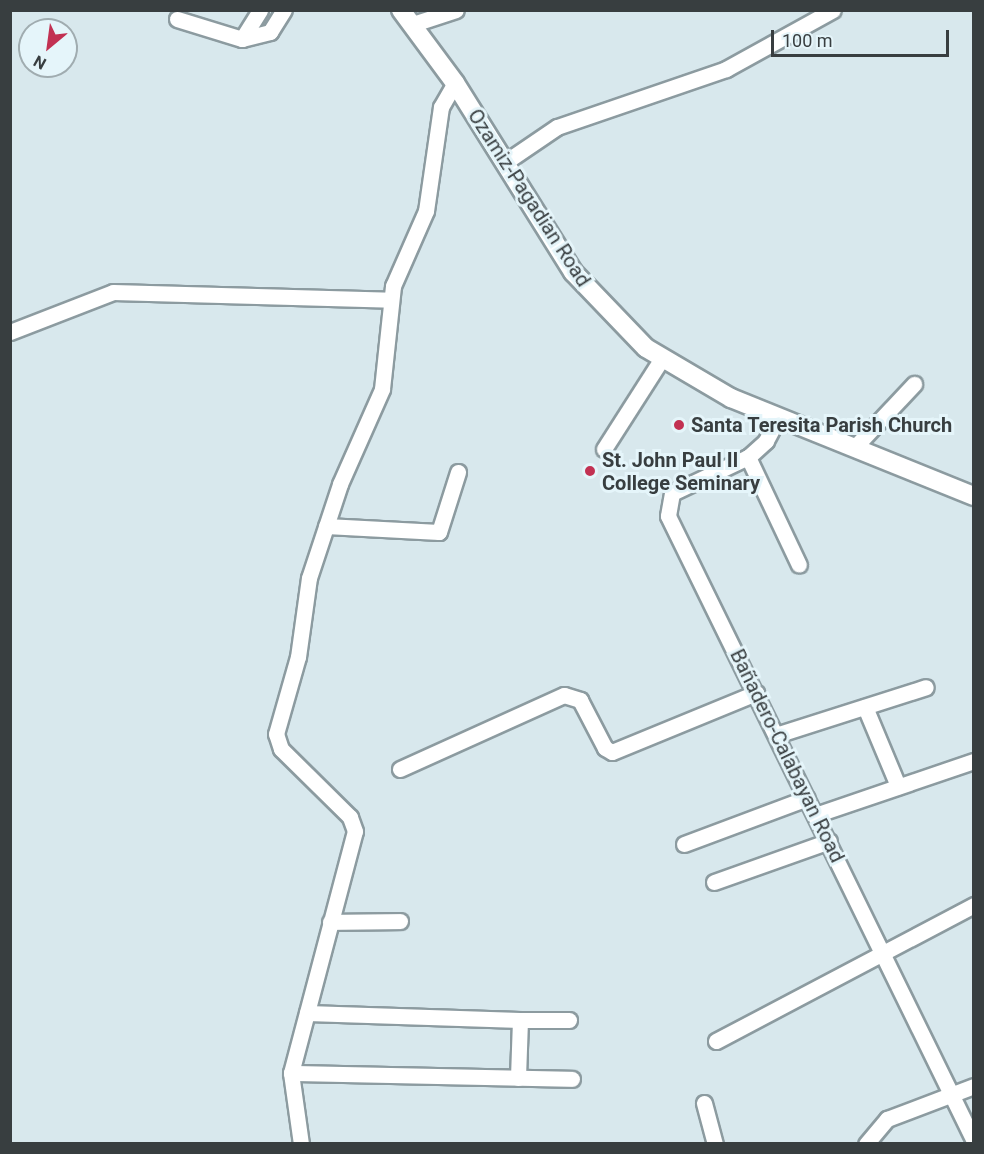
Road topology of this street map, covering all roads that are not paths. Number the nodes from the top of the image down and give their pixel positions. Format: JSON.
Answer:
{"nodes":[{"id":1,"x":260,"y":10,"type":"edge"},
{"id":2,"x":284,"y":10,"type":"edge"},
{"id":3,"x":401,"y":10,"type":"edge"},
{"id":4,"x":456,"y":10,"type":"edge"},
{"id":5,"x":833,"y":10,"type":"edge"},
{"id":6,"x":177,"y":19,"type":"dead end"},
{"id":7,"x":413,"y":24,"type":"junction"},
{"id":8,"x":242,"y":39,"type":"junction"},
{"id":9,"x":455,"y":83,"type":"junction"},
{"id":10,"x":504,"y":163,"type":"junction"},
{"id":11,"x":391,"y":300,"type":"junction"},
{"id":12,"x":10,"y":332,"type":"edge"},
{"id":13,"x":661,"y":360,"type":"junction"},
{"id":14,"x":914,"y":384,"type":"dead end"},
{"id":15,"x":778,"y":418,"type":"junction"},
{"id":16,"x":854,"y":448,"type":"junction"},
{"id":17,"x":604,"y":449,"type":"dead end"},
{"id":18,"x":748,"y":457,"type":"junction"},
{"id":19,"x":458,"y":472,"type":"dead end"},
{"id":20,"x":974,"y":496,"type":"edge"},
{"id":21,"x":326,"y":526,"type":"junction"},
{"id":22,"x":799,"y":565,"type":"dead end"},
{"id":23,"x":926,"y":687,"type":"dead end"},
{"id":24,"x":756,"y":693,"type":"junction"},
{"id":25,"x":866,"y":707,"type":"junction"},
{"id":26,"x":776,"y":735,"type":"junction"},
{"id":27,"x":974,"y":761,"type":"edge"},
{"id":28,"x":400,"y":769,"type":"dead end"},
{"id":29,"x":898,"y":786,"type":"junction"},
{"id":30,"x":807,"y":798,"type":"junction"},
{"id":31,"x":815,"y":815,"type":"junction"},
{"id":32,"x":829,"y":841,"type":"junction"},
{"id":33,"x":684,"y":844,"type":"dead end"},
{"id":34,"x":714,"y":882,"type":"dead end"},
{"id":35,"x":974,"y":905,"type":"edge"},
{"id":36,"x":400,"y":921,"type":"dead end"},
{"id":37,"x":330,"y":922,"type":"junction"},
{"id":38,"x":884,"y":952,"type":"junction"},
{"id":39,"x":308,"y":1013,"type":"junction"},
{"id":40,"x":520,"y":1020,"type":"junction"},
{"id":41,"x":569,"y":1020,"type":"dead end"},
{"id":42,"x":716,"y":1041,"type":"dead end"},
{"id":43,"x":291,"y":1073,"type":"junction"},
{"id":44,"x":518,"y":1078,"type":"junction"},
{"id":45,"x":572,"y":1079,"type":"dead end"},
{"id":46,"x":974,"y":1086,"type":"edge"},
{"id":47,"x":953,"y":1092,"type":"junction"},
{"id":48,"x":704,"y":1103,"type":"dead end"},
{"id":49,"x":974,"y":1141,"type":"edge"},
{"id":50,"x":301,"y":1143,"type":"edge"},
{"id":51,"x":715,"y":1143,"type":"edge"},
{"id":52,"x":866,"y":1143,"type":"edge"}],
"edges":[{"from":1,"to":8,"type":"street"},
{"from":2,"to":8,"type":"street"},
{"from":3,"to":7,"type":"main road","name":"Ozamiz-Pagadian Road"},
{"from":4,"to":7,"type":"street"},
{"from":5,"to":10,"type":"street"},
{"from":6,"to":8,"type":"street"},
{"from":7,"to":9,"type":"main road","name":"Ozamiz-Pagadian Road"},
{"from":9,"to":10,"type":"main road","name":"Ozamiz-Pagadian Road"},
{"from":9,"to":11,"type":"street"},
{"from":10,"to":13,"type":"main road","name":"Ozamiz-Pagadian Road"},
{"from":11,"to":12,"type":"street"},
{"from":11,"to":21,"type":"street"},
{"from":13,"to":15,"type":"main road","name":"Ozamiz-Pagadian Road"},
{"from":13,"to":17,"type":"street"},
{"from":14,"to":16,"type":"street"},
{"from":15,"to":16,"type":"main road","name":"Ozamiz-Pagadian Road"},
{"from":15,"to":18,"type":"street","name":"Bañadero-Calabayan Road"},
{"from":16,"to":20,"type":"main road","name":"Ozamiz-Pagadian Road"},
{"from":18,"to":22,"type":"street"},
{"from":18,"to":24,"type":"street","name":"Bañadero-Calabayan Road"},
{"from":19,"to":21,"type":"street"},
{"from":21,"to":37,"type":"street"},
{"from":23,"to":25,"type":"street"},
{"from":24,"to":26,"type":"street","name":"Bañadero-Calabayan Road"},
{"from":24,"to":28,"type":"street"},
{"from":25,"to":26,"type":"street"},
{"from":25,"to":29,"type":"street"},
{"from":26,"to":30,"type":"street","name":"Bañadero-Calabayan Road"},
{"from":27,"to":29,"type":"street"},
{"from":29,"to":31,"type":"street"},
{"from":30,"to":31,"type":"street","name":"Bañadero-Calabayan Road"},
{"from":30,"to":33,"type":"street"},
{"from":31,"to":32,"type":"street","name":"Bañadero-Calabayan Road"},
{"from":32,"to":34,"type":"street"},
{"from":32,"to":38,"type":"street","name":"Bañadero-Calabayan Road"},
{"from":35,"to":38,"type":"street"},
{"from":36,"to":37,"type":"street"},
{"from":37,"to":39,"type":"street"},
{"from":38,"to":42,"type":"street"},
{"from":38,"to":47,"type":"street","name":"Bañadero-Calabayan Road"},
{"from":39,"to":40,"type":"street"},
{"from":39,"to":43,"type":"street"},
{"from":40,"to":41,"type":"street"},
{"from":40,"to":44,"type":"street"},
{"from":43,"to":44,"type":"street"},
{"from":43,"to":50,"type":"street"},
{"from":44,"to":45,"type":"street"},
{"from":46,"to":47,"type":"street"},
{"from":47,"to":49,"type":"street","name":"Bañadero-Calabayan Road"},
{"from":47,"to":52,"type":"street"},
{"from":48,"to":51,"type":"street"}]}
